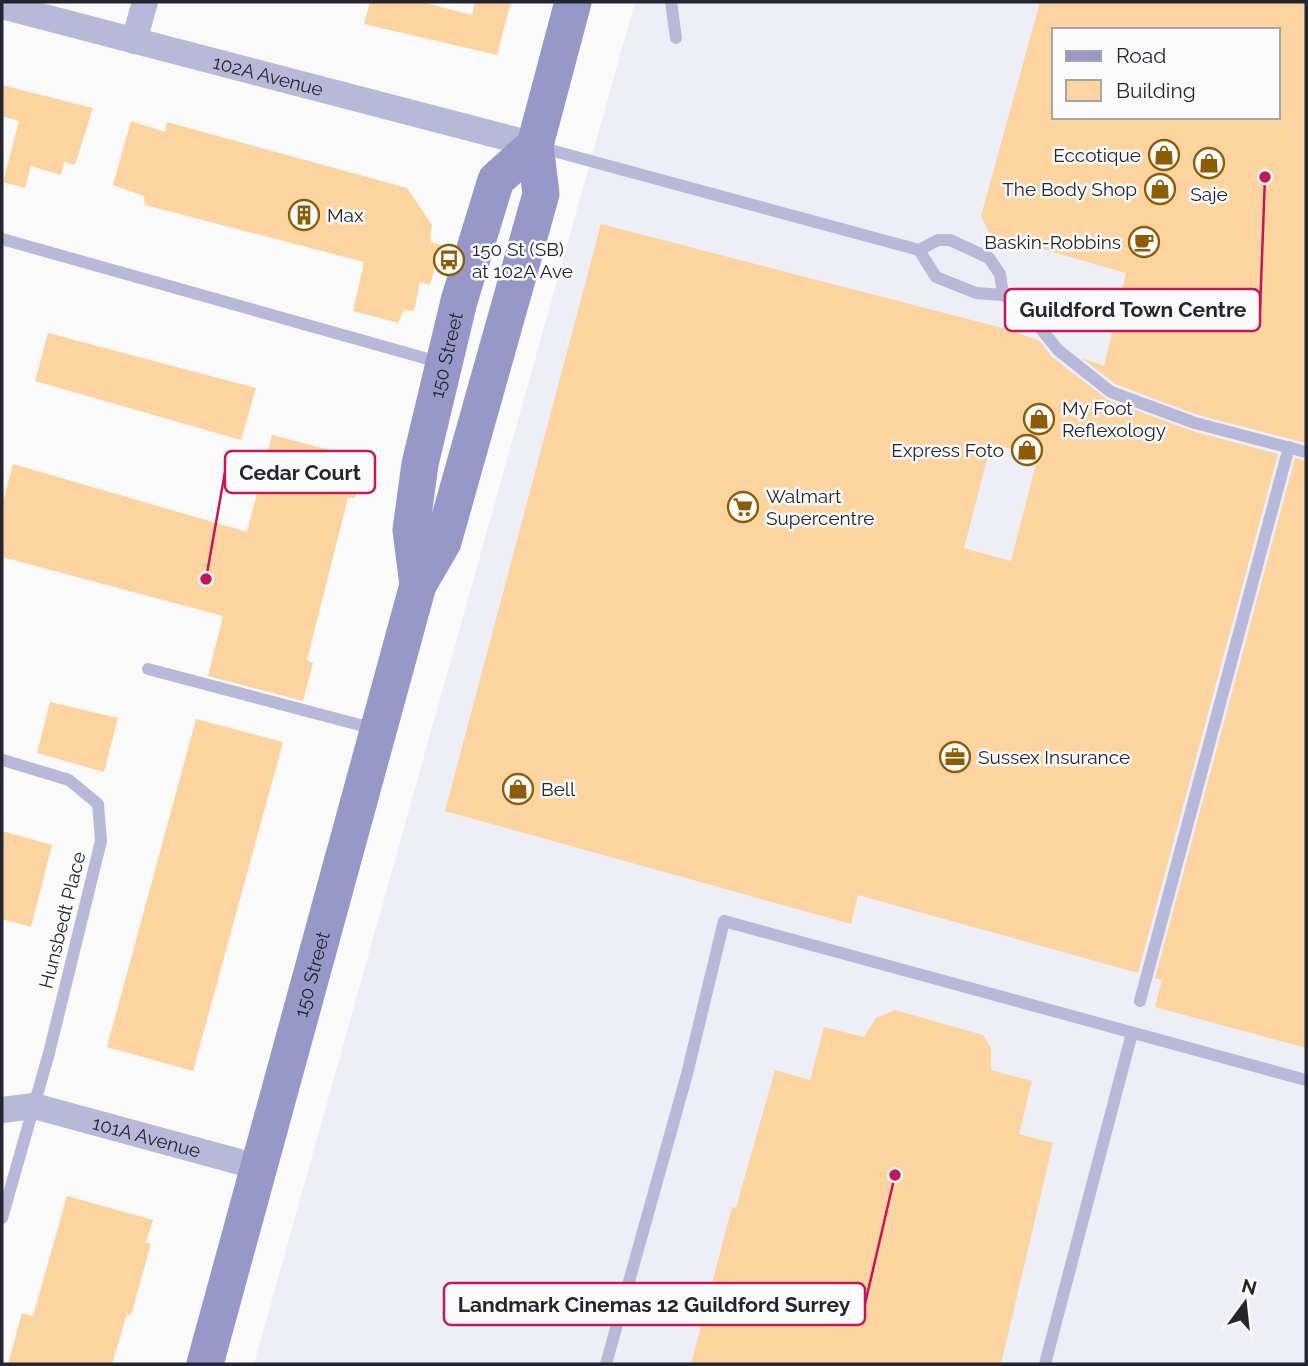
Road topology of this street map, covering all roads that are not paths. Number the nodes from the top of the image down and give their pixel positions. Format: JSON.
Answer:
{"nodes":[{"id":1,"x":145,"y":2,"type":"edge"},
{"id":2,"x":573,"y":2,"type":"edge"},
{"id":3,"x":671,"y":2,"type":"edge"},
{"id":4,"x":2,"y":6,"type":"edge"},
{"id":5,"x":676,"y":38,"type":"dead end"},
{"id":6,"x":134,"y":41,"type":"junction"},
{"id":7,"x":535,"y":145,"type":"junction"},
{"id":8,"x":2,"y":239,"type":"edge"},
{"id":9,"x":919,"y":250,"type":"junction"},
{"id":10,"x":1003,"y":295,"type":"junction"},
{"id":11,"x":442,"y":363,"type":"junction"},
{"id":12,"x":1289,"y":447,"type":"junction"},
{"id":13,"x":1306,"y":452,"type":"edge"},
{"id":14,"x":418,"y":585,"type":"junction"},
{"id":15,"x":148,"y":669,"type":"dead end"},
{"id":16,"x":379,"y":730,"type":"junction"},
{"id":17,"x":3,"y":760,"type":"edge"},
{"id":18,"x":1140,"y":1001,"type":"dead end"},
{"id":19,"x":1132,"y":1032,"type":"junction"},
{"id":20,"x":1306,"y":1080,"type":"edge"},
{"id":21,"x":34,"y":1106,"type":"junction"},
{"id":22,"x":2,"y":1110,"type":"edge"},
{"id":23,"x":258,"y":1167,"type":"junction"},
{"id":24,"x":2,"y":1218,"type":"edge"},
{"id":25,"x":205,"y":1364,"type":"edge"},
{"id":26,"x":606,"y":1364,"type":"edge"},
{"id":27,"x":1045,"y":1364,"type":"edge"}],
"edges":[{"from":1,"to":6,"type":"street"},
{"from":2,"to":7,"type":"main road","name":"150 Street"},
{"from":3,"to":5,"type":"lane"},
{"from":4,"to":6,"type":"street","name":"102A Avenue"},
{"from":6,"to":7,"type":"street","name":"102A Avenue"},
{"from":7,"to":9,"type":"lane"},
{"from":7,"to":11,"type":"main road","name":"150 Street"},
{"from":7,"to":14,"type":"main road","name":"150 Street"},
{"from":8,"to":11,"type":"lane"},
{"from":9,"to":10,"type":"lane"},
{"from":9,"to":10,"type":"lane"},
{"from":10,"to":12,"type":"lane"},
{"from":11,"to":14,"type":"main road","name":"150 Street"},
{"from":12,"to":13,"type":"lane"},
{"from":12,"to":18,"type":"lane"},
{"from":14,"to":16,"type":"main road","name":"150 Street"},
{"from":15,"to":16,"type":"lane"},
{"from":16,"to":23,"type":"main road","name":"150 Street"},
{"from":17,"to":21,"type":"lane","name":"Hunsbedt Place"},
{"from":19,"to":20,"type":"lane"},
{"from":19,"to":26,"type":"lane"},
{"from":19,"to":27,"type":"lane"},
{"from":21,"to":22,"type":"street"},
{"from":21,"to":23,"type":"street","name":"101A Avenue"},
{"from":21,"to":24,"type":"lane"},
{"from":23,"to":25,"type":"main road","name":"150 Street"}]}
